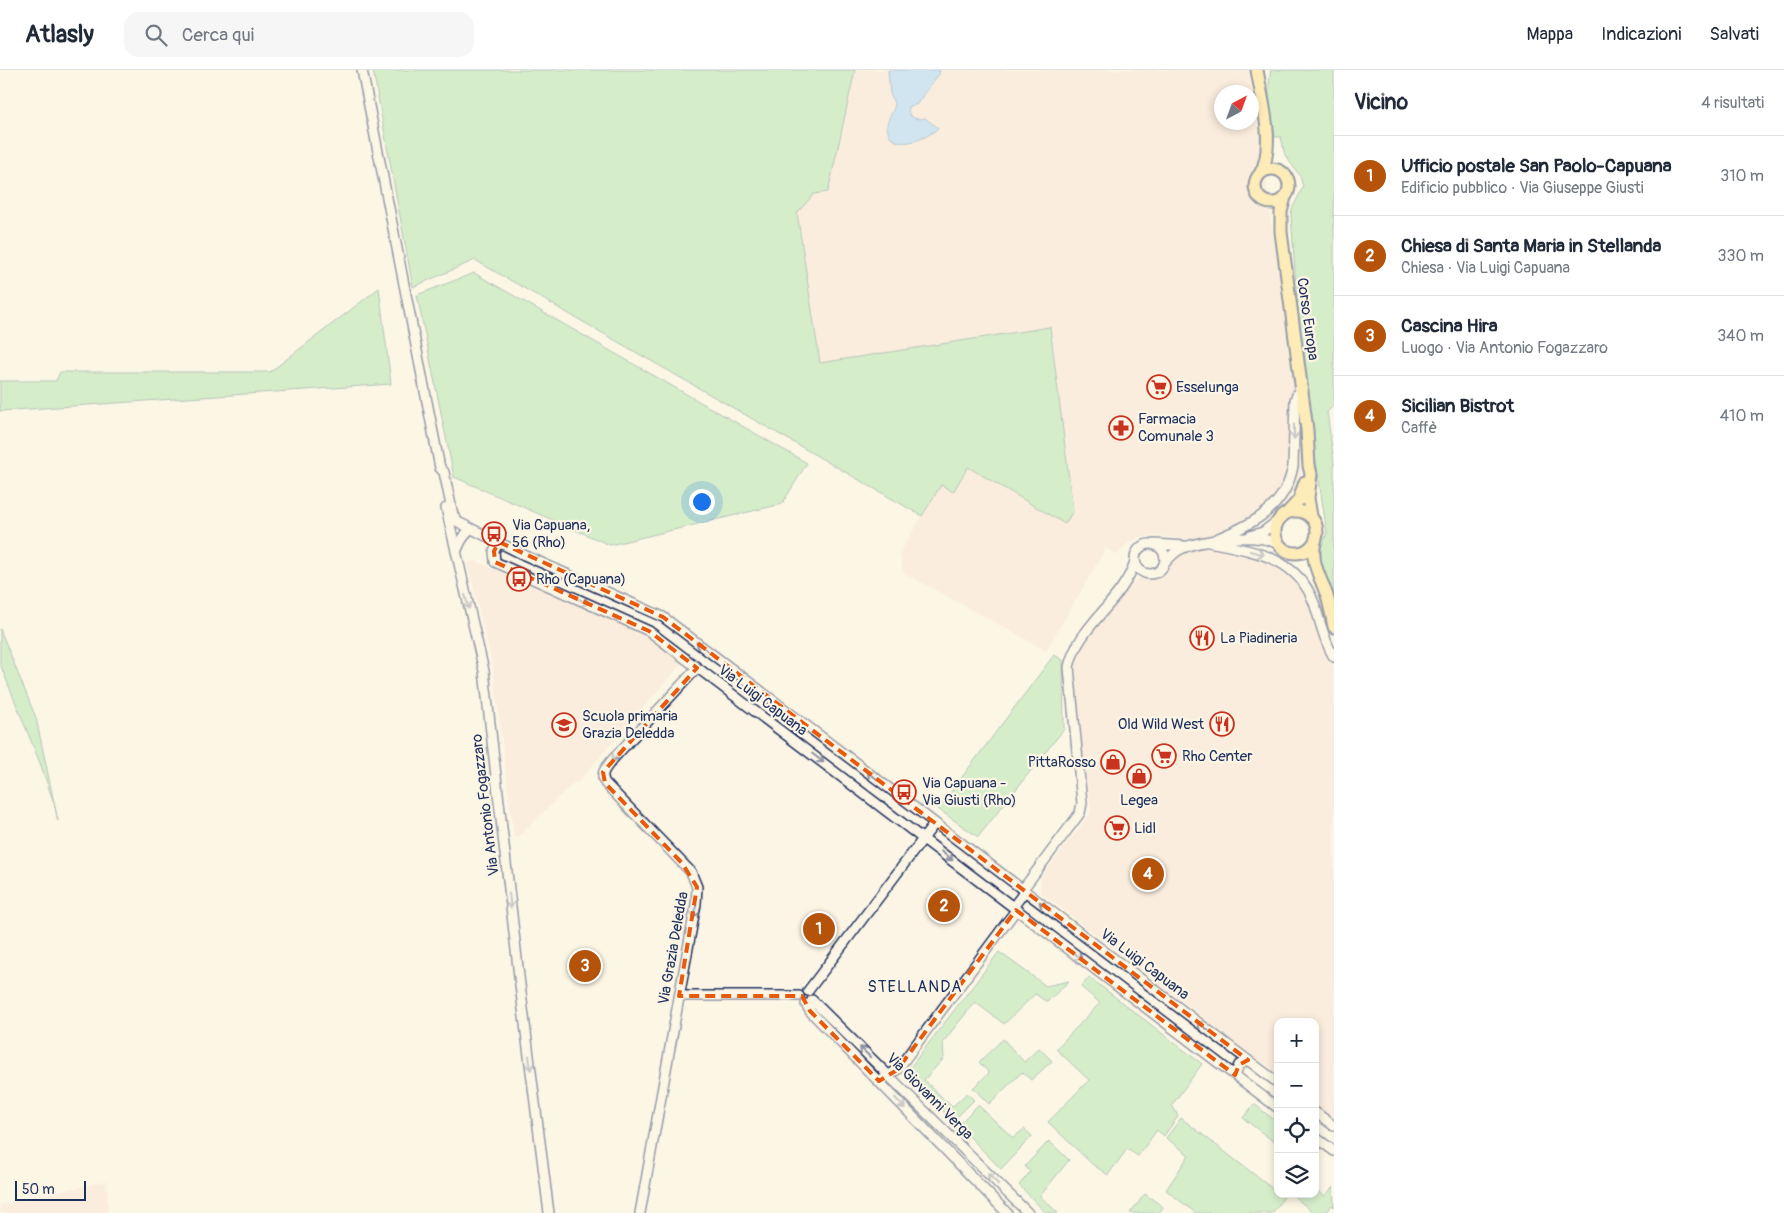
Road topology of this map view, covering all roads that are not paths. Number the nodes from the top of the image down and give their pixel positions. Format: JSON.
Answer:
{"nodes":[{"id":1,"x":362,"y":70,"type":"edge"},
{"id":2,"x":1257,"y":70,"type":"edge"},
{"id":3,"x":1263,"y":70,"type":"edge"},
{"id":4,"x":1259,"y":84,"type":"junction"},
{"id":5,"x":1268,"y":141,"type":"junction"},
{"id":6,"x":1260,"y":174,"type":"junction"},
{"id":7,"x":1286,"y":176,"type":"junction"},
{"id":8,"x":1285,"y":196,"type":"junction"},
{"id":9,"x":1262,"y":199,"type":"junction"},
{"id":10,"x":1281,"y":236,"type":"junction"},
{"id":11,"x":1301,"y":384,"type":"junction"},
{"id":12,"x":1309,"y":466,"type":"junction"},
{"id":13,"x":440,"y":468,"type":"junction"},
{"id":14,"x":1284,"y":516,"type":"junction"},
{"id":15,"x":1311,"y":516,"type":"junction"},
{"id":16,"x":470,"y":528,"type":"junction"},
{"id":17,"x":1244,"y":538,"type":"junction"},
{"id":18,"x":500,"y":542,"type":"junction"},
{"id":19,"x":1209,"y":542,"type":"junction"},
{"id":20,"x":1315,"y":542,"type":"junction"},
{"id":21,"x":1150,"y":544,"type":"junction"},
{"id":22,"x":1187,"y":546,"type":"junction"},
{"id":23,"x":1285,"y":549,"type":"junction"},
{"id":24,"x":456,"y":555,"type":"junction"},
{"id":25,"x":1135,"y":561,"type":"junction"},
{"id":26,"x":1164,"y":564,"type":"junction"},
{"id":27,"x":1152,"y":573,"type":"junction"},
{"id":28,"x":1319,"y":579,"type":"junction"},
{"id":29,"x":1121,"y":591,"type":"junction"},
{"id":30,"x":1334,"y":627,"type":"edge"},
{"id":31,"x":1334,"y":657,"type":"edge"},
{"id":32,"x":697,"y":668,"type":"junction"},
{"id":33,"x":935,"y":823,"type":"junction"},
{"id":34,"x":923,"y":838,"type":"junction"},
{"id":35,"x":1024,"y":890,"type":"junction"},
{"id":36,"x":1015,"y":908,"type":"junction"},
{"id":37,"x":679,"y":996,"type":"junction"},
{"id":38,"x":809,"y":998,"type":"junction"},
{"id":39,"x":1248,"y":1060,"type":"junction"},
{"id":40,"x":1234,"y":1075,"type":"junction"},
{"id":41,"x":889,"y":1076,"type":"junction"},
{"id":42,"x":1274,"y":1080,"type":"edge"},
{"id":43,"x":879,"y":1081,"type":"junction"},
{"id":44,"x":1274,"y":1105,"type":"edge"},
{"id":45,"x":1319,"y":1115,"type":"edge"},
{"id":46,"x":1334,"y":1126,"type":"edge"},
{"id":47,"x":1319,"y":1141,"type":"edge"},
{"id":48,"x":1334,"y":1151,"type":"edge"},
{"id":49,"x":549,"y":1213,"type":"edge"},
{"id":50,"x":640,"y":1213,"type":"edge"},
{"id":51,"x":1007,"y":1213,"type":"edge"},
{"id":52,"x":1028,"y":1213,"type":"edge"}],
"edges":[{"from":1,"to":13,"type":"street"},
{"from":2,"to":4,"type":"main road"},
{"from":3,"to":4,"type":"main road"},
{"from":4,"to":5,"type":"main road"},
{"from":5,"to":6,"type":"main road"},
{"from":5,"to":7,"type":"main road"},
{"from":6,"to":7,"type":"main road"},
{"from":6,"to":9,"type":"main road"},
{"from":7,"to":8,"type":"main road"},
{"from":8,"to":9,"type":"main road"},
{"from":8,"to":10,"type":"main road","name":"Corso Europa"},
{"from":9,"to":10,"type":"main road","name":"Corso Europa"},
{"from":10,"to":11,"type":"main road","name":"Corso Europa"},
{"from":11,"to":12,"type":"main road","name":"Corso Europa"},
{"from":11,"to":19,"type":"street","one_way":true},
{"from":12,"to":14,"type":"main road","name":"Corso Europa"},
{"from":12,"to":15,"type":"main road","name":"Corso Europa"},
{"from":13,"to":16,"type":"street"},
{"from":13,"to":24,"type":"street","name":"Via Antonio Fogazzaro"},
{"from":14,"to":15,"type":"main road"},
{"from":14,"to":17,"type":"street"},
{"from":14,"to":23,"type":"main road"},
{"from":15,"to":20,"type":"main road"},
{"from":16,"to":18,"type":"street","name":"Via Luigi Capuana"},
{"from":16,"to":24,"type":"street"},
{"from":17,"to":19,"type":"street"},
{"from":17,"to":23,"type":"street"},
{"from":18,"to":32,"type":"street","name":"Via Luigi Capuana","one_way":true},
{"from":33,"to":18,"type":"street","name":"Via Luigi Capuana","one_way":true},
{"from":19,"to":22,"type":"street"},
{"from":19,"to":31,"type":"street","one_way":true},
{"from":20,"to":23,"type":"main road"},
{"from":20,"to":28,"type":"main road"},
{"from":21,"to":22,"type":"street"},
{"from":21,"to":25,"type":"street"},
{"from":21,"to":26,"type":"street"},
{"from":22,"to":26,"type":"street"},
{"from":23,"to":28,"type":"main road"},
{"from":24,"to":49,"type":"street","name":"Via Antonio Fogazzaro","one_way":true},
{"from":25,"to":27,"type":"street"},
{"from":25,"to":29,"type":"street"},
{"from":26,"to":27,"type":"street"},
{"from":27,"to":29,"type":"street"},
{"from":28,"to":30,"type":"main road"},
{"from":29,"to":35,"type":"street"},
{"from":32,"to":34,"type":"street","name":"Via Luigi Capuana","one_way":true},
{"from":32,"to":37,"type":"street","name":"Via Grazia Deledda","one_way":true},
{"from":33,"to":34,"type":"street"},
{"from":33,"to":35,"type":"street","name":"Via Luigi Capuana"},
{"from":34,"to":36,"type":"street","name":"Via Luigi Capuana","one_way":true},
{"from":34,"to":38,"type":"street"},
{"from":35,"to":36,"type":"street"},
{"from":39,"to":35,"type":"street","name":"Via Luigi Capuana","one_way":true},
{"from":36,"to":40,"type":"street","name":"Via Luigi Capuana","one_way":true},
{"from":36,"to":41,"type":"street"},
{"from":37,"to":38,"type":"street"},
{"from":37,"to":50,"type":"street","name":"Via Grazia Deledda"},
{"from":41,"to":38,"type":"street","name":"Via Giovanni Verga","one_way":true},
{"from":38,"to":43,"type":"street","name":"Via Giovanni Verga"},
{"from":39,"to":40,"type":"street"},
{"from":39,"to":42,"type":"street","name":"Via Luigi Capuana"},
{"from":40,"to":44,"type":"street","name":"Via Luigi Capuana"},
{"from":41,"to":43,"type":"street"},
{"from":52,"to":41,"type":"street","name":"Via Giovanni Verga","one_way":true},
{"from":43,"to":51,"type":"street","name":"Via Giovanni Verga","one_way":true},
{"from":45,"to":46,"type":"street"},
{"from":47,"to":48,"type":"street"}]}
